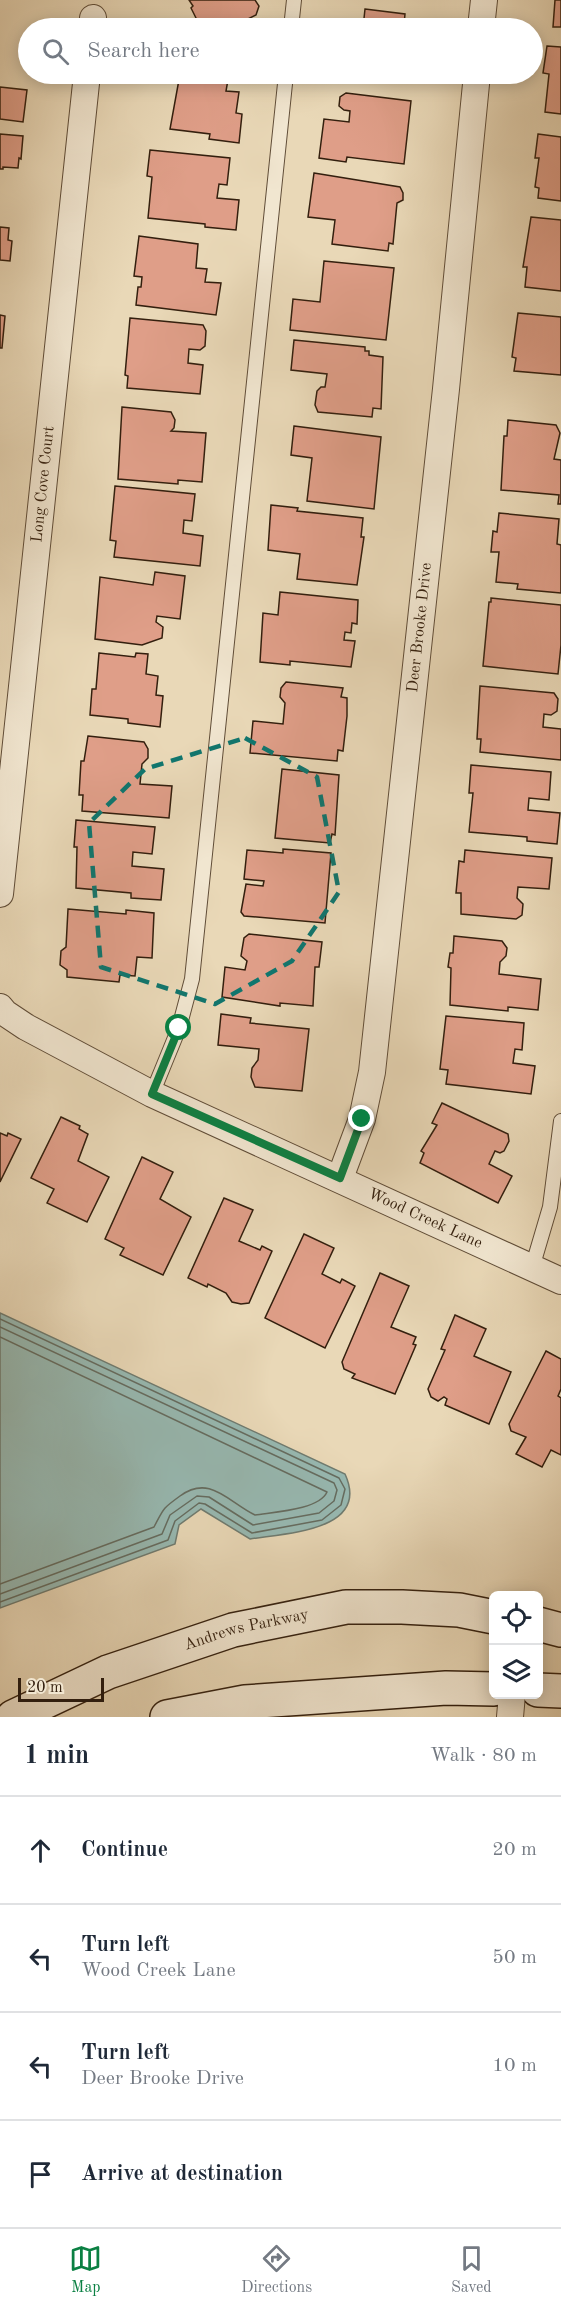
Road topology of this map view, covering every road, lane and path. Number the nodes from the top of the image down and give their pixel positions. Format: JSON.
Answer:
{"nodes":[{"id":1,"x":294,"y":0,"type":"edge"},
{"id":2,"x":484,"y":0,"type":"edge"},
{"id":3,"x":292,"y":18,"type":"edge"},
{"id":4,"x":482,"y":18,"type":"edge"},
{"id":5,"x":86,"y":84,"type":"edge"},
{"id":6,"x":285,"y":84,"type":"edge"},
{"id":7,"x":476,"y":84,"type":"edge"},
{"id":8,"x":0,"y":894,"type":"edge"},
{"id":9,"x":0,"y":1007,"type":"edge"},
{"id":10,"x":152,"y":1094,"type":"junction"},
{"id":11,"x":561,"y":1120,"type":"edge"},
{"id":12,"x":340,"y":1178,"type":"junction"},
{"id":13,"x":532,"y":1268,"type":"junction"},
{"id":14,"x":561,"y":1281,"type":"edge"},
{"id":15,"x":489,"y":1616,"type":"edge"},
{"id":16,"x":543,"y":1625,"type":"edge"},
{"id":17,"x":561,"y":1630,"type":"edge"},
{"id":18,"x":489,"y":1689,"type":"edge"},
{"id":19,"x":543,"y":1690,"type":"edge"},
{"id":20,"x":561,"y":1691,"type":"edge"},
{"id":21,"x":512,"y":1699,"type":"edge"},
{"id":22,"x":13,"y":1717,"type":"edge"},
{"id":23,"x":167,"y":1717,"type":"edge"},
{"id":24,"x":510,"y":1717,"type":"edge"}],
"edges":[{"from":1,"to":3,"type":"lane"},
{"from":2,"to":4,"type":"street"},
{"from":5,"to":8,"type":"street","name":"Long Cove Court"},
{"from":6,"to":10,"type":"lane"},
{"from":7,"to":12,"type":"street","name":"Deer Brooke Drive"},
{"from":9,"to":10,"type":"street","name":"Wood Creek Lane"},
{"from":10,"to":12,"type":"street","name":"Wood Creek Lane"},
{"from":11,"to":13,"type":"lane"},
{"from":12,"to":13,"type":"street","name":"Wood Creek Lane"},
{"from":13,"to":14,"type":"street","name":"Wood Creek Lane"},
{"from":15,"to":22,"type":"street","name":"Andrews Parkway"},
{"from":16,"to":17,"type":"street"},
{"from":18,"to":23,"type":"street"},
{"from":19,"to":20,"type":"street"},
{"from":21,"to":24,"type":"street"}]}
